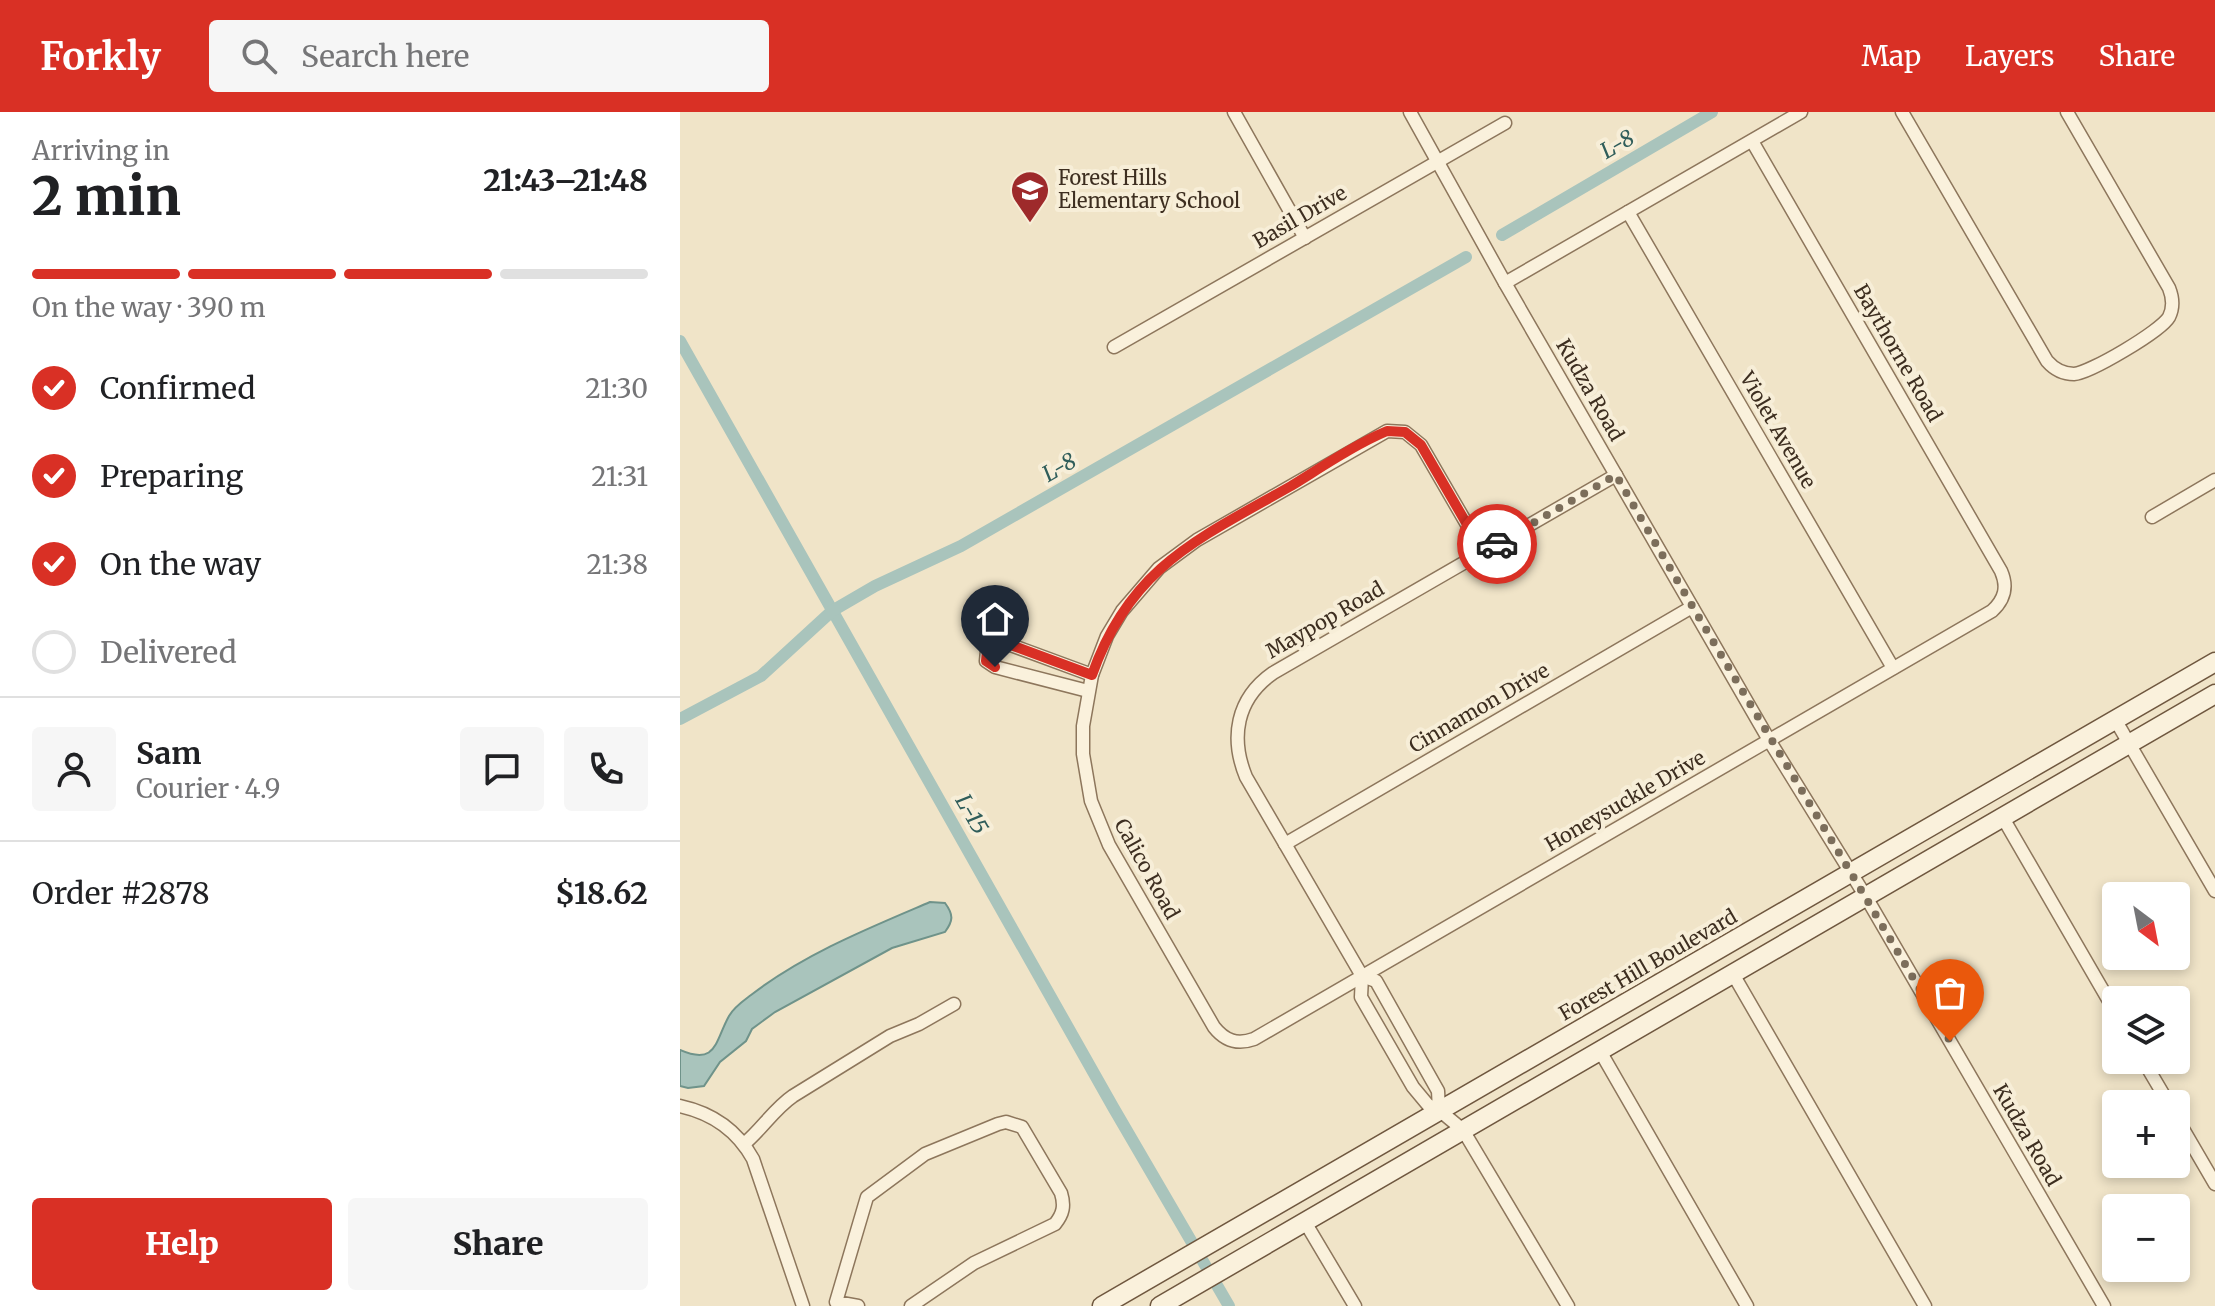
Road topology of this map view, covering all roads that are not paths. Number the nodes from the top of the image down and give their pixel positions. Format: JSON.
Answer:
{"nodes":[{"id":1,"x":1234,"y":112,"type":"edge"},
{"id":2,"x":1410,"y":112,"type":"edge"},
{"id":3,"x":1801,"y":112,"type":"edge"},
{"id":4,"x":1902,"y":112,"type":"edge"},
{"id":5,"x":2067,"y":112,"type":"edge"},
{"id":6,"x":1505,"y":123,"type":"dead end"},
{"id":7,"x":1752,"y":141,"type":"junction"},
{"id":8,"x":1438,"y":161,"type":"junction"},
{"id":9,"x":1628,"y":212,"type":"junction"},
{"id":10,"x":1305,"y":238,"type":"junction"},
{"id":11,"x":1505,"y":283,"type":"junction"},
{"id":12,"x":1114,"y":347,"type":"dead end"},
{"id":13,"x":1616,"y":475,"type":"junction"},
{"id":14,"x":2215,"y":480,"type":"edge"},
{"id":15,"x":2152,"y":517,"type":"dead end"},
{"id":16,"x":1483,"y":552,"type":"junction"},
{"id":17,"x":2005,"y":587,"type":"joint"},
{"id":18,"x":1692,"y":607,"type":"junction"},
{"id":19,"x":2215,"y":662,"type":"edge"},
{"id":20,"x":1893,"y":668,"type":"junction"},
{"id":21,"x":1092,"y":675,"type":"junction"},
{"id":22,"x":1088,"y":691,"type":"junction"},
{"id":23,"x":2215,"y":694,"type":"edge"},
{"id":24,"x":2116,"y":721,"type":"junction"},
{"id":25,"x":1769,"y":740,"type":"junction"},
{"id":26,"x":2130,"y":744,"type":"junction"},
{"id":27,"x":2003,"y":818,"type":"junction"},
{"id":28,"x":1285,"y":844,"type":"junction"},
{"id":29,"x":1851,"y":875,"type":"junction"},
{"id":30,"x":2215,"y":891,"type":"edge"},
{"id":31,"x":1866,"y":897,"type":"junction"},
{"id":32,"x":1733,"y":974,"type":"junction"},
{"id":33,"x":1362,"y":976,"type":"junction"},
{"id":34,"x":2102,"y":989,"type":"edge"},
{"id":35,"x":954,"y":1004,"type":"dead end"},
{"id":36,"x":1254,"y":1039,"type":"joint"},
{"id":37,"x":1600,"y":1051,"type":"junction"},
{"id":38,"x":680,"y":1106,"type":"edge"},
{"id":39,"x":1439,"y":1110,"type":"junction"},
{"id":40,"x":1463,"y":1130,"type":"junction"},
{"id":41,"x":2190,"y":1141,"type":"edge"},
{"id":42,"x":744,"y":1144,"type":"junction"},
{"id":43,"x":2215,"y":1184,"type":"edge"},
{"id":44,"x":1305,"y":1222,"type":"junction"},
{"id":45,"x":803,"y":1306,"type":"edge"},
{"id":46,"x":858,"y":1306,"type":"edge"},
{"id":47,"x":911,"y":1306,"type":"edge"},
{"id":48,"x":1102,"y":1306,"type":"edge"},
{"id":49,"x":1160,"y":1306,"type":"edge"},
{"id":50,"x":1355,"y":1306,"type":"edge"},
{"id":51,"x":1568,"y":1306,"type":"edge"},
{"id":52,"x":1747,"y":1306,"type":"edge"},
{"id":53,"x":1925,"y":1306,"type":"edge"},
{"id":54,"x":2104,"y":1306,"type":"edge"}],
"edges":[{"from":1,"to":10,"type":"street"},
{"from":2,"to":8,"type":"street","name":"Kudza Road"},
{"from":3,"to":7,"type":"street"},
{"from":4,"to":5,"type":"street"},
{"from":6,"to":8,"type":"street","name":"Basil Drive"},
{"from":7,"to":9,"type":"street"},
{"from":7,"to":17,"type":"street","name":"Baythorne Road"},
{"from":8,"to":10,"type":"street","name":"Basil Drive"},
{"from":8,"to":11,"type":"street","name":"Kudza Road"},
{"from":9,"to":11,"type":"street"},
{"from":9,"to":20,"type":"street","name":"Violet Avenue"},
{"from":10,"to":12,"type":"street","name":"Basil Drive"},
{"from":11,"to":13,"type":"street","name":"Kudza Road"},
{"from":13,"to":16,"type":"street","name":"Maypop Road"},
{"from":13,"to":18,"type":"street","name":"Kudza Road"},
{"from":14,"to":15,"type":"street"},
{"from":16,"to":21,"type":"street","name":"Calico Road"},
{"from":16,"to":28,"type":"street","name":"Maypop Road"},
{"from":17,"to":20,"type":"street","name":"Honeysuckle Drive"},
{"from":18,"to":25,"type":"street","name":"Kudza Road"},
{"from":18,"to":28,"type":"street","name":"Cinnamon Drive"},
{"from":19,"to":24,"type":"main road","name":"Forest Hill Boulevard"},
{"from":20,"to":25,"type":"street","name":"Honeysuckle Drive"},
{"from":21,"to":22,"type":"street","name":"Calico Road"},
{"from":21,"to":22,"type":"street"},
{"from":22,"to":36,"type":"street","name":"Calico Road"},
{"from":23,"to":26,"type":"main road"},
{"from":24,"to":26,"type":"street"},
{"from":24,"to":29,"type":"main road","name":"Forest Hill Boulevard"},
{"from":25,"to":29,"type":"street","name":"Kudza Road"},
{"from":25,"to":33,"type":"street","name":"Honeysuckle Drive"},
{"from":26,"to":27,"type":"main road"},
{"from":26,"to":30,"type":"street"},
{"from":27,"to":31,"type":"main road"},
{"from":27,"to":34,"type":"street"},
{"from":28,"to":33,"type":"street","name":"Maypop Road"},
{"from":29,"to":31,"type":"street","name":"Kudza Road"},
{"from":29,"to":39,"type":"main road","name":"Forest Hill Boulevard"},
{"from":31,"to":32,"type":"main road"},
{"from":31,"to":54,"type":"street","name":"Kudza Road"},
{"from":32,"to":37,"type":"main road"},
{"from":32,"to":53,"type":"street"},
{"from":33,"to":36,"type":"street","name":"Honeysuckle Drive"},
{"from":33,"to":39,"type":"street","name":"Maypop Road"},
{"from":33,"to":39,"type":"street","name":"Maypop Road"},
{"from":35,"to":42,"type":"street"},
{"from":37,"to":40,"type":"main road"},
{"from":37,"to":52,"type":"street"},
{"from":38,"to":42,"type":"street"},
{"from":39,"to":40,"type":"street","name":"Maypop Road"},
{"from":39,"to":48,"type":"main road","name":"Forest Hill Boulevard"},
{"from":40,"to":44,"type":"main road"},
{"from":40,"to":51,"type":"street","name":"Maypop Road"},
{"from":41,"to":43,"type":"street"},
{"from":42,"to":45,"type":"street"},
{"from":44,"to":49,"type":"main road"},
{"from":44,"to":50,"type":"street"},
{"from":46,"to":47,"type":"street"}]}
